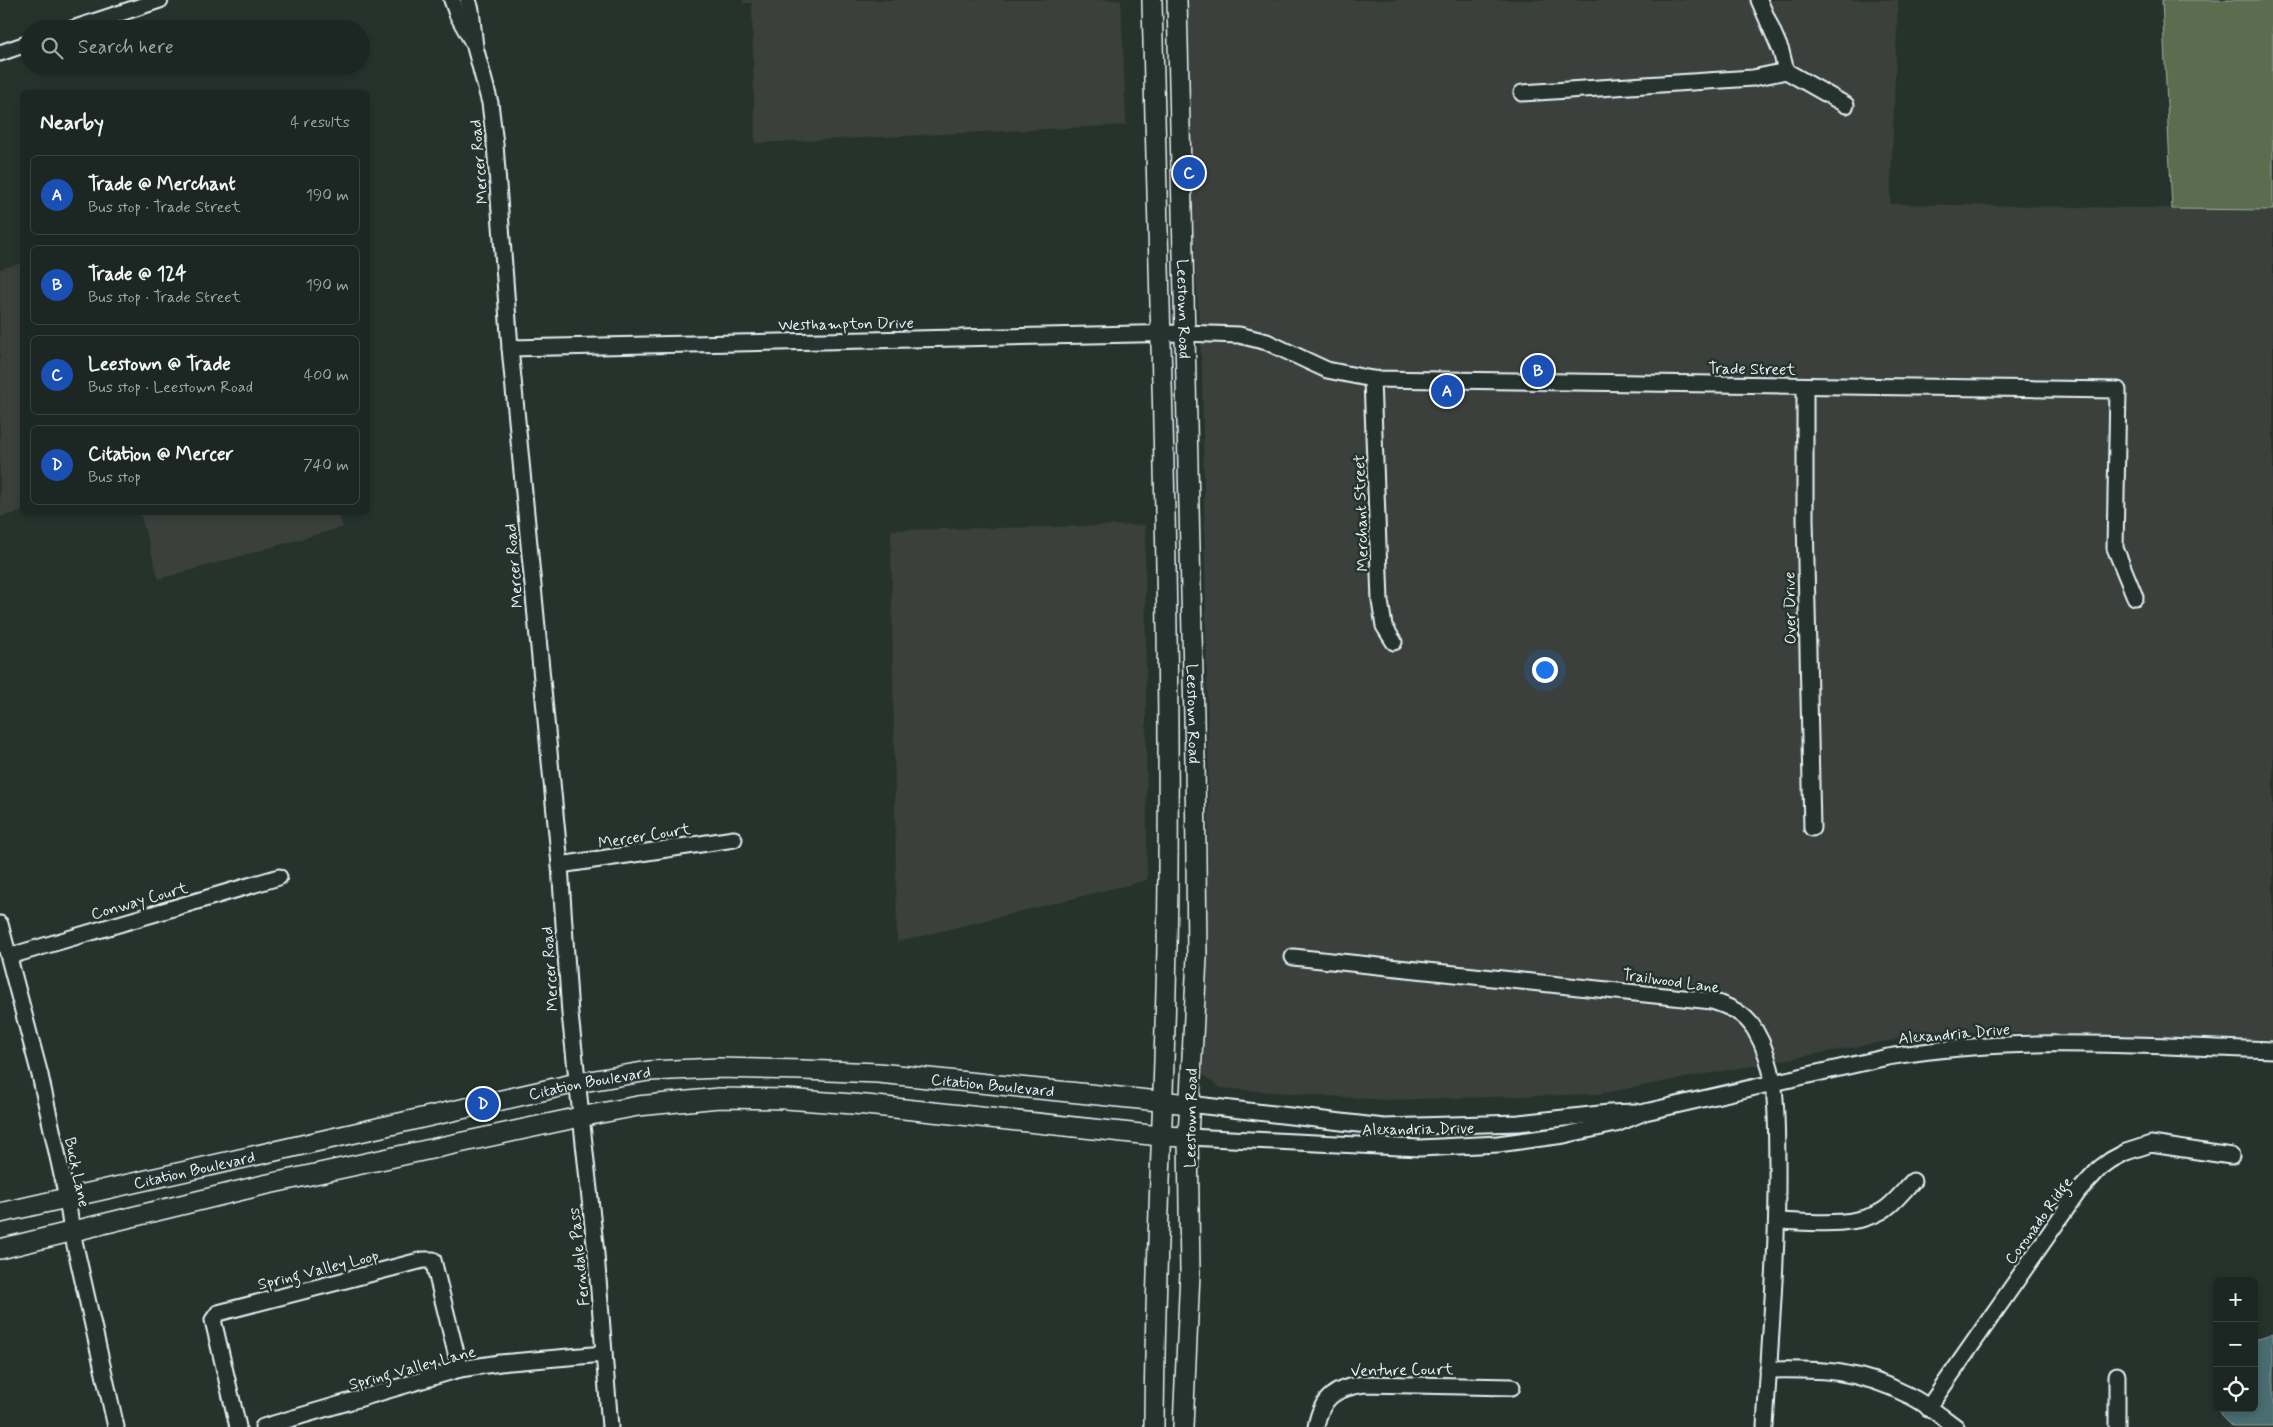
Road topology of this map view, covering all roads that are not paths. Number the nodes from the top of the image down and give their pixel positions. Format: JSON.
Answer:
{"nodes":[{"id":1,"x":160,"y":0,"type":"edge"},
{"id":2,"x":452,"y":0,"type":"edge"},
{"id":3,"x":468,"y":0,"type":"edge"},
{"id":4,"x":1152,"y":0,"type":"edge"},
{"id":5,"x":1176,"y":0,"type":"edge"},
{"id":6,"x":1759,"y":0,"type":"edge"},
{"id":7,"x":99,"y":20,"type":"edge"},
{"id":8,"x":20,"y":46,"type":"edge"},
{"id":9,"x":475,"y":47,"type":"junction"},
{"id":10,"x":0,"y":52,"type":"edge"},
{"id":11,"x":1786,"y":71,"type":"junction"},
{"id":12,"x":1522,"y":93,"type":"dead end"},
{"id":13,"x":1846,"y":105,"type":"dead end"},
{"id":14,"x":1183,"y":333,"type":"junction"},
{"id":15,"x":1161,"y":334,"type":"junction"},
{"id":16,"x":510,"y":348,"type":"junction"},
{"id":17,"x":1372,"y":379,"type":"junction"},
{"id":18,"x":1805,"y":387,"type":"junction"},
{"id":19,"x":2135,"y":597,"type":"dead end"},
{"id":20,"x":1394,"y":642,"type":"dead end"},
{"id":21,"x":1812,"y":828,"type":"dead end"},
{"id":22,"x":734,"y":839,"type":"dead end"},
{"id":23,"x":560,"y":865,"type":"junction"},
{"id":24,"x":279,"y":877,"type":"dead end"},
{"id":25,"x":0,"y":924,"type":"edge"},
{"id":26,"x":1293,"y":956,"type":"dead end"},
{"id":27,"x":8,"y":967,"type":"edge"},
{"id":28,"x":2273,"y":1050,"type":"edge"},
{"id":29,"x":1774,"y":1082,"type":"junction"},
{"id":30,"x":577,"y":1083,"type":"junction"},
{"id":31,"x":1161,"y":1100,"type":"junction"},
{"id":32,"x":1189,"y":1104,"type":"junction"},
{"id":33,"x":1645,"y":1112,"type":"junction"},
{"id":34,"x":580,"y":1117,"type":"junction"},
{"id":35,"x":1160,"y":1136,"type":"junction"},
{"id":36,"x":1188,"y":1136,"type":"junction"},
{"id":37,"x":2231,"y":1156,"type":"dead end"},
{"id":38,"x":1913,"y":1180,"type":"dead end"},
{"id":39,"x":66,"y":1198,"type":"junction"},
{"id":40,"x":0,"y":1213,"type":"edge"},
{"id":41,"x":1777,"y":1221,"type":"junction"},
{"id":42,"x":72,"y":1232,"type":"junction"},
{"id":43,"x":0,"y":1249,"type":"edge"},
{"id":44,"x":604,"y":1354,"type":"junction"},
{"id":45,"x":460,"y":1369,"type":"junction"},
{"id":46,"x":1768,"y":1370,"type":"junction"},
{"id":47,"x":2117,"y":1375,"type":"dead end"},
{"id":48,"x":1512,"y":1387,"type":"dead end"},
{"id":49,"x":1928,"y":1408,"type":"junction"},
{"id":50,"x":116,"y":1427,"type":"edge"},
{"id":51,"x":238,"y":1427,"type":"edge"},
{"id":52,"x":263,"y":1427,"type":"edge"},
{"id":53,"x":610,"y":1427,"type":"edge"},
{"id":54,"x":1154,"y":1427,"type":"edge"},
{"id":55,"x":1183,"y":1427,"type":"edge"},
{"id":56,"x":1316,"y":1427,"type":"edge"},
{"id":57,"x":1766,"y":1427,"type":"edge"},
{"id":58,"x":1956,"y":1427,"type":"edge"},
{"id":59,"x":2117,"y":1427,"type":"edge"}],
"edges":[{"from":1,"to":7,"type":"street"},
{"from":2,"to":9,"type":"street","name":"Mercer Road"},
{"from":3,"to":9,"type":"street","name":"Mercer Road"},
{"from":4,"to":15,"type":"main road","name":"Leestown Road"},
{"from":5,"to":14,"type":"main road","name":"Leestown Road"},
{"from":6,"to":11,"type":"street"},
{"from":8,"to":10,"type":"street"},
{"from":9,"to":16,"type":"street","name":"Mercer Road"},
{"from":11,"to":12,"type":"street"},
{"from":11,"to":13,"type":"street"},
{"from":14,"to":15,"type":"street","name":"Westhampton Drive"},
{"from":14,"to":17,"type":"street","name":"Trade Street"},
{"from":14,"to":32,"type":"main road","name":"Leestown Road"},
{"from":15,"to":16,"type":"street","name":"Westhampton Drive"},
{"from":15,"to":31,"type":"main road","name":"Leestown Road"},
{"from":16,"to":23,"type":"street","name":"Mercer Road"},
{"from":17,"to":18,"type":"street","name":"Trade Street"},
{"from":17,"to":20,"type":"street","name":"Merchant Street"},
{"from":18,"to":19,"type":"street","name":"Trade Street"},
{"from":18,"to":21,"type":"street","name":"Over Drive"},
{"from":22,"to":23,"type":"street","name":"Mercer Court"},
{"from":23,"to":30,"type":"street","name":"Mercer Road"},
{"from":24,"to":27,"type":"street","name":"Conway Court"},
{"from":25,"to":27,"type":"street","name":"Buck Lane"},
{"from":26,"to":29,"type":"street","name":"Trailwood Lane"},
{"from":27,"to":39,"type":"street","name":"Buck Lane"},
{"from":28,"to":29,"type":"street","name":"Alexandria Drive"},
{"from":29,"to":33,"type":"street","name":"Alexandria Drive"},
{"from":29,"to":41,"type":"street","name":"Trailwood Lane"},
{"from":30,"to":31,"type":"main road","name":"Citation Boulevard"},
{"from":30,"to":34,"type":"street","name":"Ferndale Pass"},
{"from":30,"to":39,"type":"main road","name":"Citation Boulevard"},
{"from":31,"to":32,"type":"main road","name":"Citation Boulevard"},
{"from":31,"to":35,"type":"main road","name":"Leestown Road"},
{"from":32,"to":33,"type":"street","name":"Alexandria Drive"},
{"from":32,"to":36,"type":"main road","name":"Leestown Road"},
{"from":33,"to":36,"type":"street","name":"Alexandria Drive"},
{"from":34,"to":35,"type":"main road","name":"Citation Boulevard"},
{"from":34,"to":42,"type":"main road","name":"Citation Boulevard"},
{"from":34,"to":44,"type":"street","name":"Ferndale Pass"},
{"from":35,"to":36,"type":"main road","name":"Citation Boulevard"},
{"from":35,"to":54,"type":"main road","name":"Leestown Road"},
{"from":36,"to":55,"type":"main road","name":"Leestown Road"},
{"from":37,"to":49,"type":"street","name":"Coronado Ridge"},
{"from":38,"to":41,"type":"street"},
{"from":39,"to":40,"type":"main road","name":"Citation Boulevard"},
{"from":39,"to":42,"type":"street","name":"Buck Lane"},
{"from":41,"to":46,"type":"street","name":"Trailwood Lane"},
{"from":42,"to":43,"type":"main road","name":"Citation Boulevard"},
{"from":42,"to":50,"type":"street","name":"Buck Lane"},
{"from":44,"to":45,"type":"street","name":"Spring Valley Lane"},
{"from":44,"to":53,"type":"street","name":"Ferndale Pass"},
{"from":45,"to":51,"type":"street","name":"Spring Valley Loop"},
{"from":45,"to":52,"type":"street","name":"Spring Valley Lane"},
{"from":46,"to":49,"type":"street"},
{"from":46,"to":57,"type":"street","name":"Trailwood Lane"},
{"from":47,"to":59,"type":"street"},
{"from":48,"to":56,"type":"street","name":"Venture Court"},
{"from":49,"to":58,"type":"street"}]}
